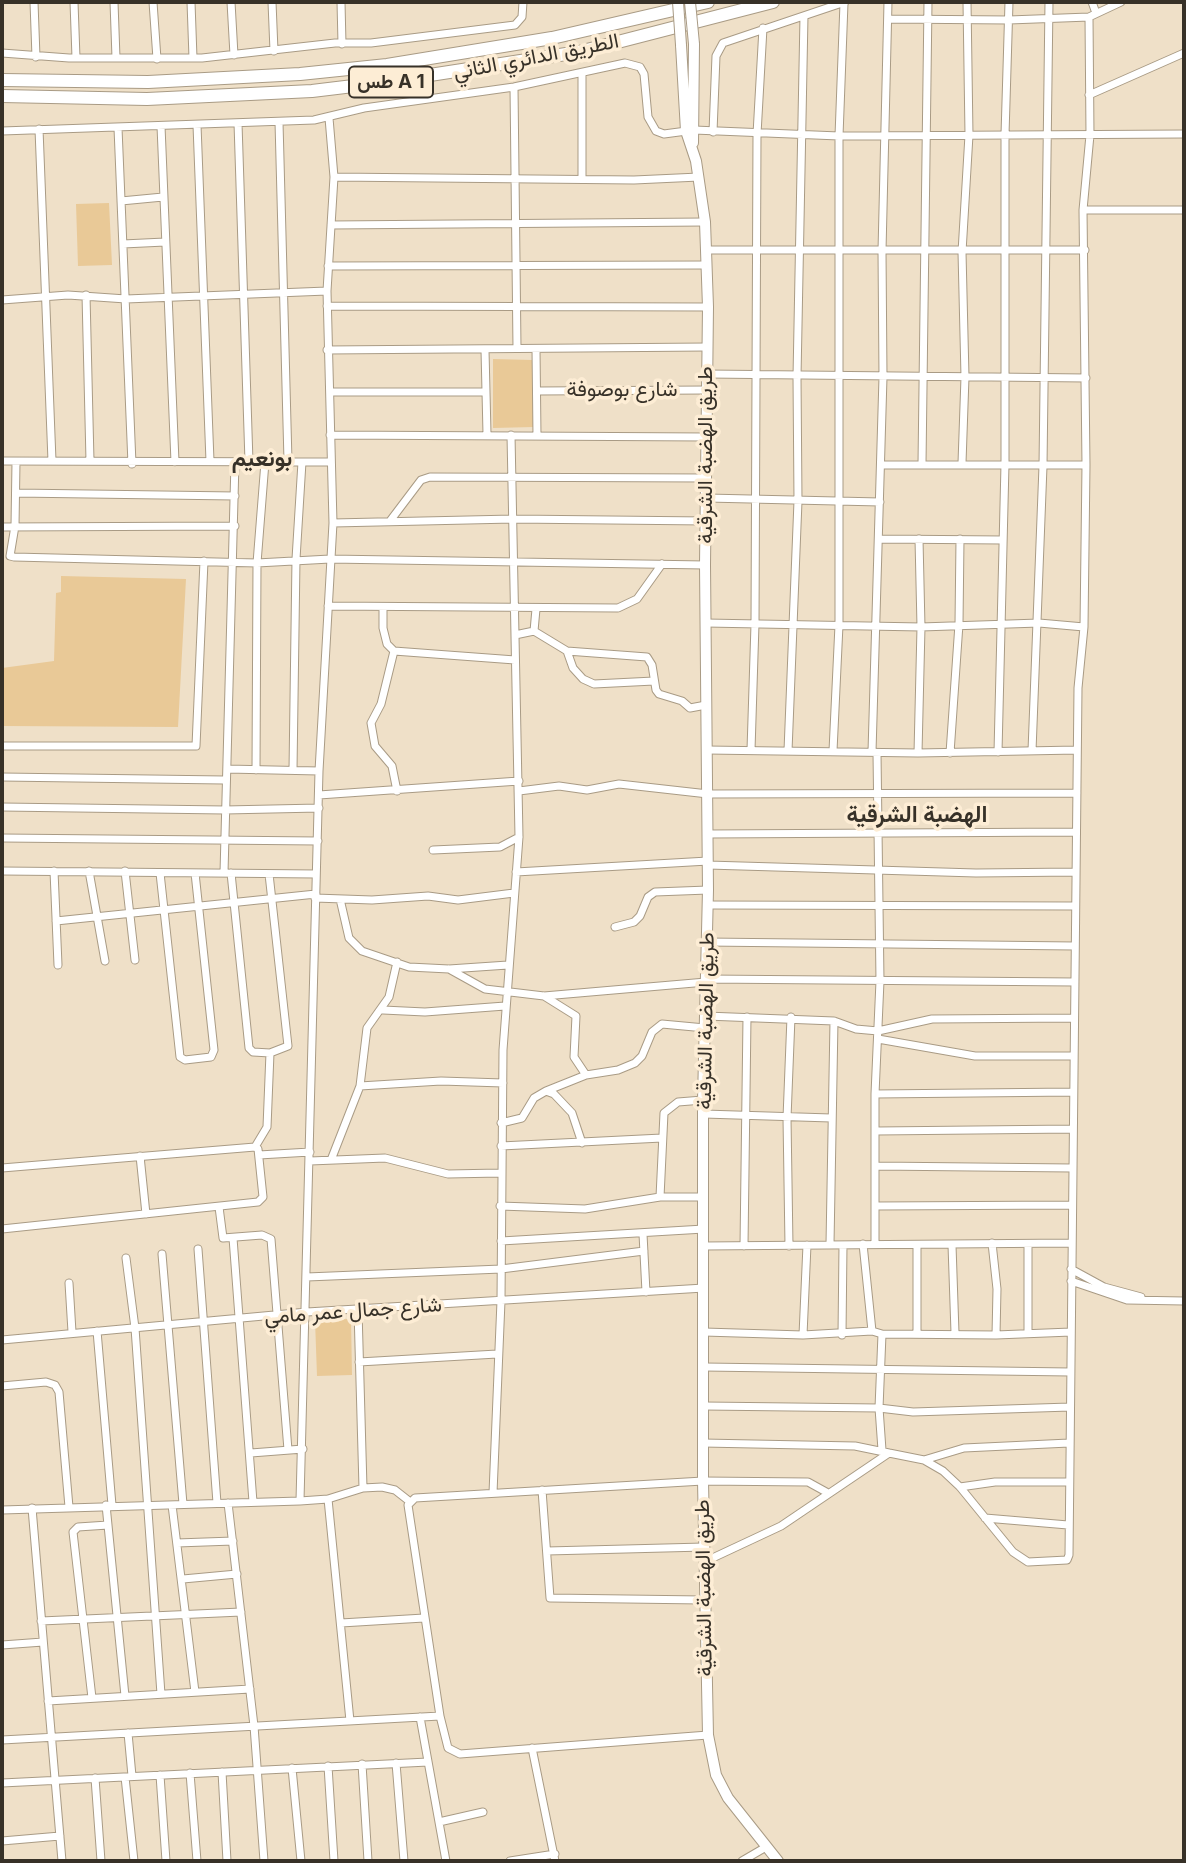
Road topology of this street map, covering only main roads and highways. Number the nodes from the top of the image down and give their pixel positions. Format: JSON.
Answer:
{"nodes":[{"id":1,"x":678,"y":2,"type":"edge"},
{"id":2,"x":690,"y":2,"type":"edge"},
{"id":3,"x":708,"y":2,"type":"edge"},
{"id":4,"x":773,"y":2,"type":"edge"},
{"id":5,"x":2,"y":80,"type":"edge"},
{"id":6,"x":2,"y":96,"type":"edge"},
{"id":7,"x":690,"y":131,"type":"junction"},
{"id":8,"x":778,"y":1861,"type":"edge"}],
"edges":[{"from":1,"to":7,"type":"main road","bridge":true},
{"from":2,"to":7,"type":"main road","bridge":true},
{"from":3,"to":5,"type":"highway","name":"الطريق الدائري الثاني","number":"طس A 1"},
{"from":4,"to":6,"type":"highway","name":"الطريق الدائري الثاني","number":"طس A 1"},
{"from":7,"to":8,"type":"main road","name":"طريق الهضبة الشرقية"}]}
